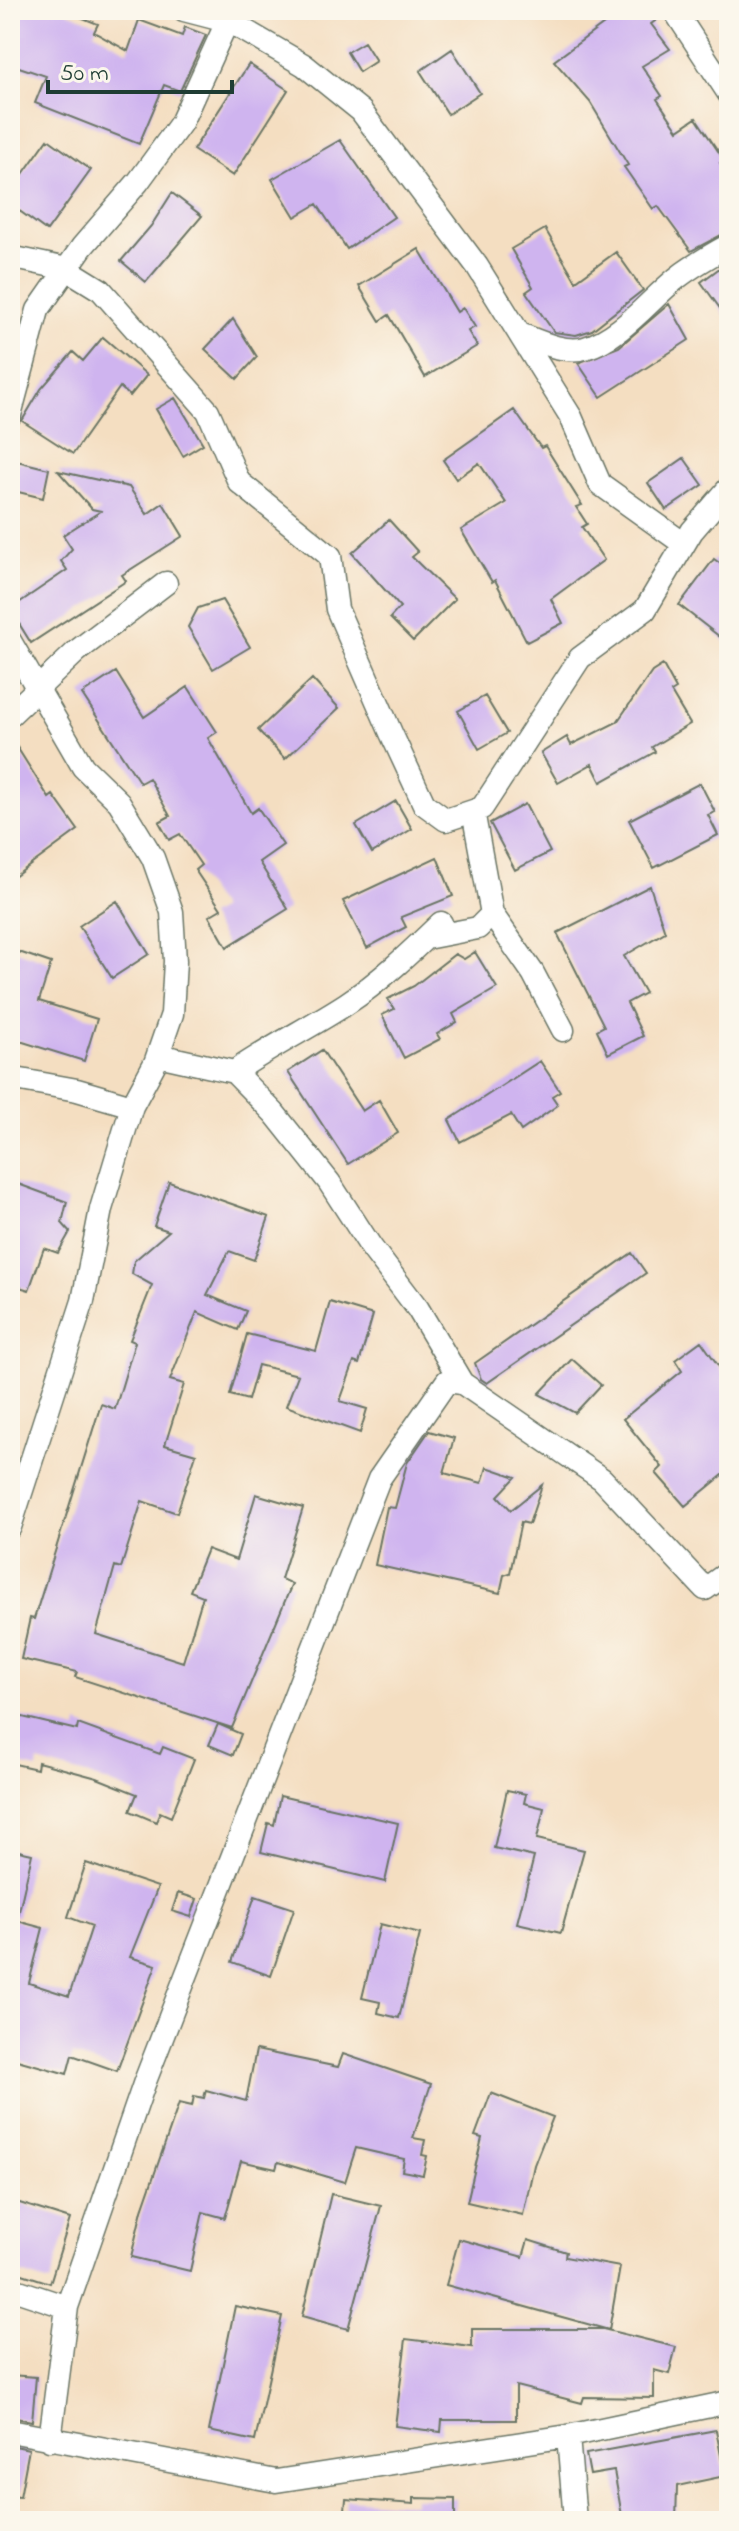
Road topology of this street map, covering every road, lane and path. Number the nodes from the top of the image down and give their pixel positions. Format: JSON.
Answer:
{"nodes":[{"id":1,"x":184,"y":10,"type":"edge"},
{"id":2,"x":674,"y":10,"type":"edge"},
{"id":3,"x":232,"y":16,"type":"edge"},
{"id":4,"x":729,"y":94,"type":"edge"},
{"id":5,"x":729,"y":245,"type":"edge"},
{"id":6,"x":10,"y":257,"type":"edge"},
{"id":7,"x":67,"y":269,"type":"junction"},
{"id":8,"x":520,"y":334,"type":"junction"},
{"id":9,"x":10,"y":415,"type":"edge"},
{"id":10,"x":729,"y":488,"type":"edge"},
{"id":11,"x":684,"y":544,"type":"junction"},
{"id":12,"x":166,"y":583,"type":"dead end"},
{"id":13,"x":10,"y":641,"type":"edge"},
{"id":14,"x":37,"y":686,"type":"junction"},
{"id":15,"x":10,"y":715,"type":"edge"},
{"id":16,"x":473,"y":811,"type":"junction"},
{"id":17,"x":492,"y":914,"type":"junction"},
{"id":18,"x":563,"y":1030,"type":"dead end"},
{"id":19,"x":158,"y":1055,"type":"junction"},
{"id":20,"x":234,"y":1072,"type":"junction"},
{"id":21,"x":10,"y":1078,"type":"edge"},
{"id":22,"x":132,"y":1106,"type":"junction"},
{"id":23,"x":462,"y":1383,"type":"junction"},
{"id":24,"x":10,"y":1527,"type":"edge"},
{"id":25,"x":729,"y":1572,"type":"edge"},
{"id":26,"x":10,"y":2288,"type":"edge"},
{"id":27,"x":67,"y":2307,"type":"junction"},
{"id":28,"x":729,"y":2402,"type":"edge"},
{"id":29,"x":10,"y":2431,"type":"edge"},
{"id":30,"x":568,"y":2436,"type":"junction"},
{"id":31,"x":50,"y":2440,"type":"junction"},
{"id":32,"x":575,"y":2521,"type":"edge"}],
"edges":[{"from":1,"to":3,"type":"street"},
{"from":2,"to":4,"type":"street"},
{"from":3,"to":7,"type":"street"},
{"from":3,"to":8,"type":"street"},
{"from":5,"to":8,"type":"street"},
{"from":6,"to":7,"type":"street"},
{"from":7,"to":9,"type":"street"},
{"from":7,"to":16,"type":"street"},
{"from":8,"to":11,"type":"street"},
{"from":10,"to":11,"type":"street"},
{"from":11,"to":16,"type":"street"},
{"from":12,"to":14,"type":"street"},
{"from":13,"to":14,"type":"street"},
{"from":14,"to":15,"type":"street"},
{"from":14,"to":19,"type":"street"},
{"from":16,"to":17,"type":"street"},
{"from":17,"to":18,"type":"street"},
{"from":17,"to":20,"type":"street"},
{"from":19,"to":20,"type":"street"},
{"from":19,"to":22,"type":"street"},
{"from":20,"to":23,"type":"street"},
{"from":21,"to":22,"type":"street"},
{"from":22,"to":24,"type":"street"},
{"from":23,"to":25,"type":"street"},
{"from":23,"to":27,"type":"street"},
{"from":26,"to":27,"type":"street"},
{"from":27,"to":31,"type":"street"},
{"from":28,"to":30,"type":"street"},
{"from":29,"to":31,"type":"street"},
{"from":30,"to":31,"type":"street"},
{"from":30,"to":32,"type":"street"}]}
